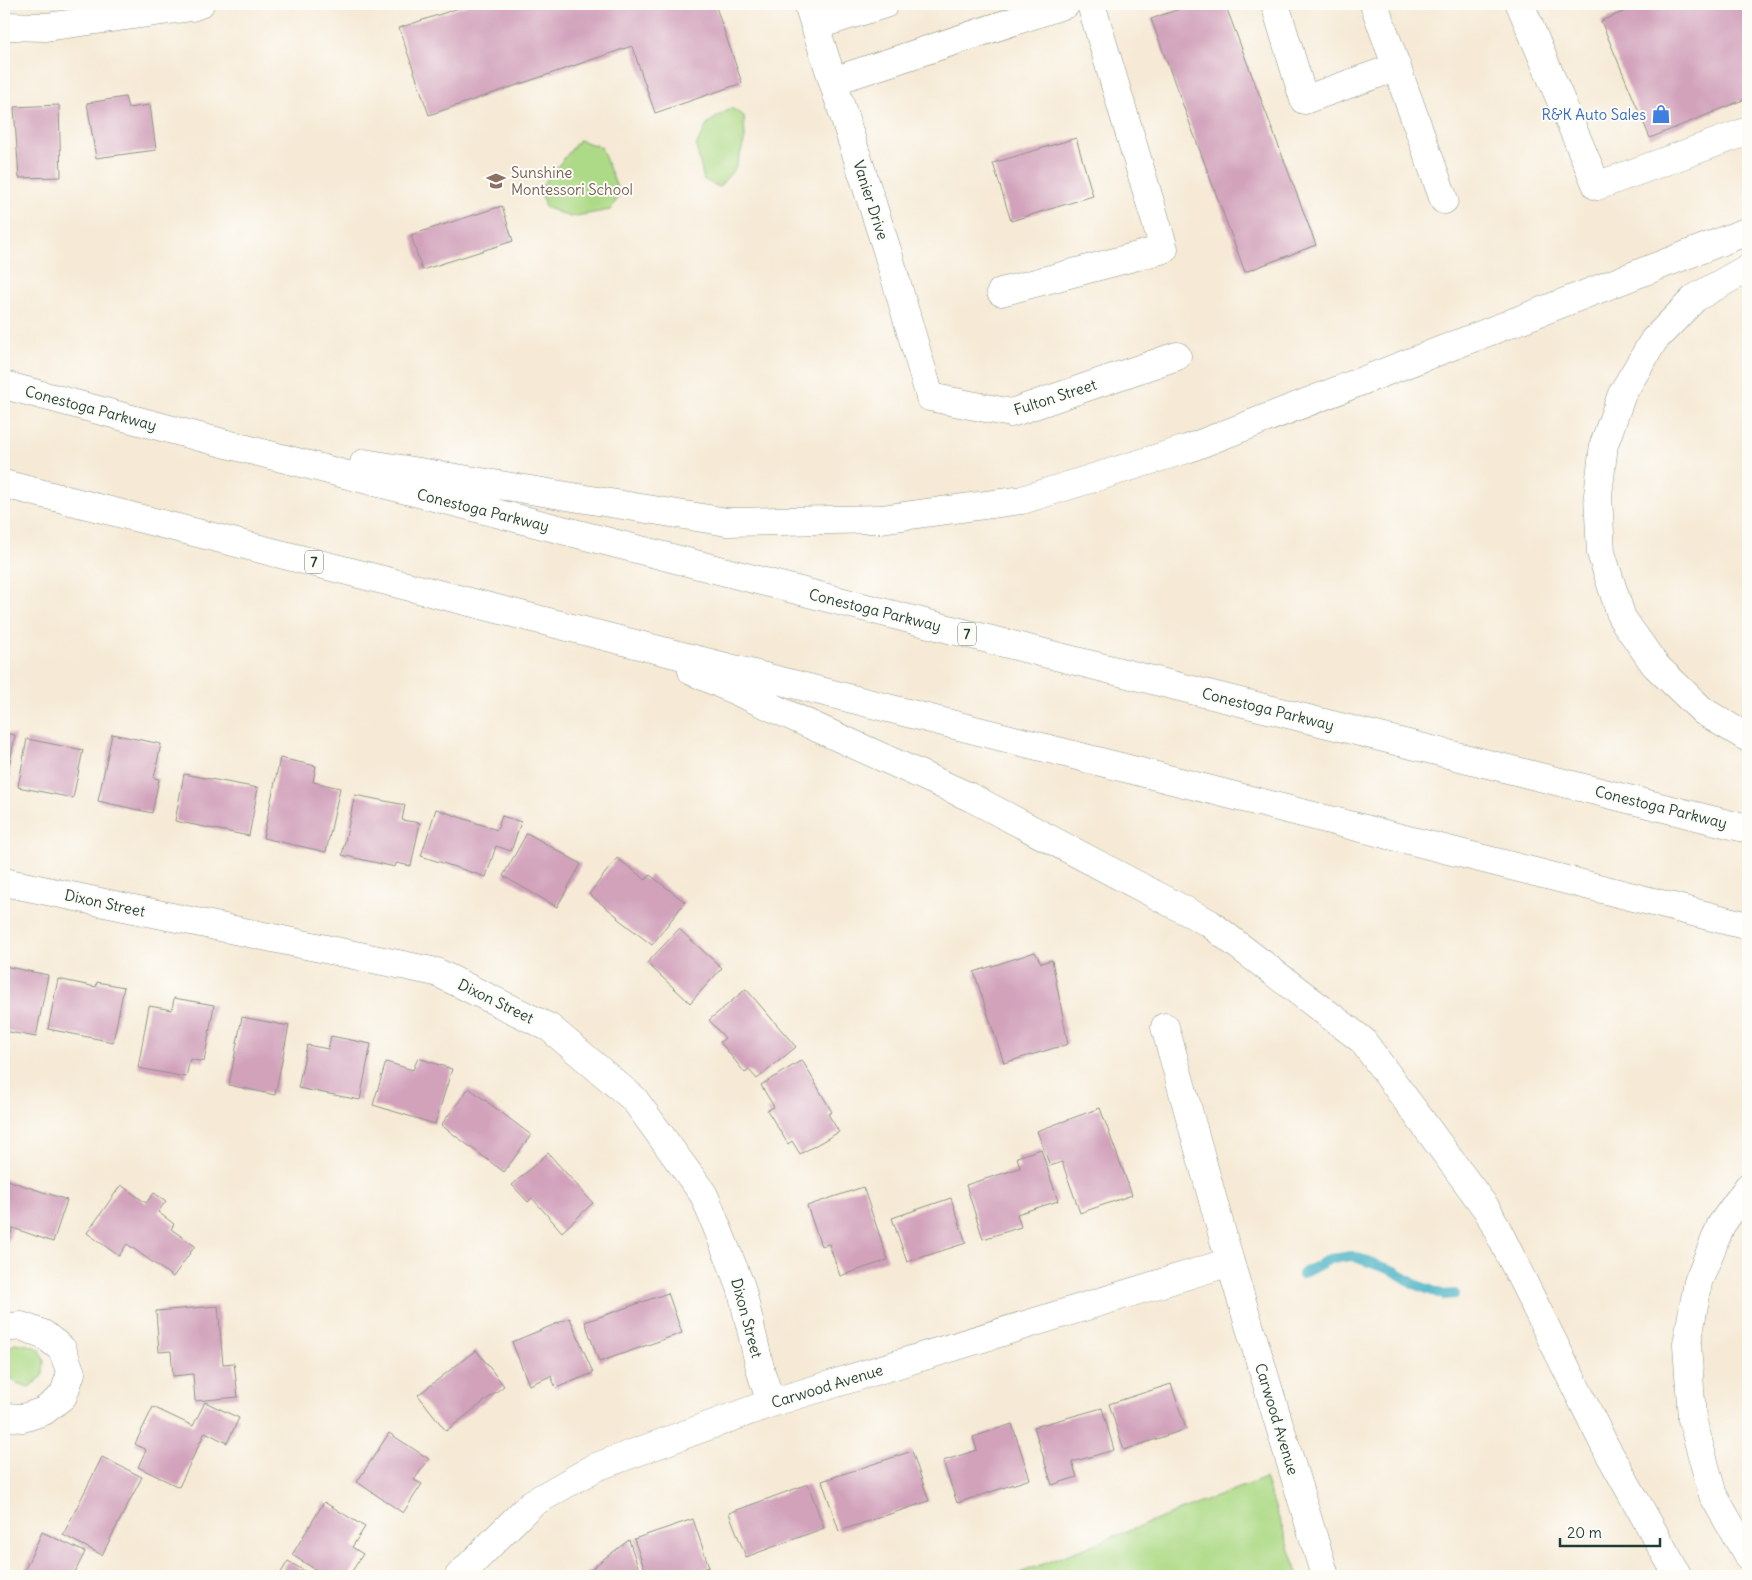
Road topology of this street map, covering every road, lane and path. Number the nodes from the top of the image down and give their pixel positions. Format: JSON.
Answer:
{"nodes":[{"id":1,"x":200,"y":4,"type":"edge"},
{"id":2,"x":885,"y":4,"type":"edge"},
{"id":3,"x":1066,"y":4,"type":"edge"},
{"id":4,"x":1091,"y":4,"type":"edge"},
{"id":5,"x":1275,"y":4,"type":"edge"},
{"id":6,"x":1374,"y":4,"type":"edge"},
{"id":7,"x":1520,"y":4,"type":"edge"},
{"id":8,"x":812,"y":15,"type":"edge"},
{"id":9,"x":4,"y":26,"type":"edge"},
{"id":10,"x":1396,"y":67,"type":"junction"},
{"id":11,"x":833,"y":82,"type":"junction"},
{"id":12,"x":1748,"y":131,"type":"edge"},
{"id":13,"x":1444,"y":200,"type":"dead end"},
{"id":14,"x":1748,"y":231,"type":"edge"},
{"id":15,"x":1748,"y":268,"type":"edge"},
{"id":16,"x":1001,"y":292,"type":"dead end"},
{"id":17,"x":1177,"y":356,"type":"dead end"},
{"id":18,"x":4,"y":384,"type":"edge"},
{"id":19,"x":930,"y":398,"type":"joint"},
{"id":20,"x":188,"y":434,"type":"junction"},
{"id":21,"x":4,"y":484,"type":"edge"},
{"id":22,"x":624,"y":640,"type":"junction"},
{"id":23,"x":1748,"y":738,"type":"edge"},
{"id":24,"x":1748,"y":829,"type":"edge"},
{"id":25,"x":4,"y":882,"type":"edge"},
{"id":26,"x":1748,"y":926,"type":"edge"},
{"id":27,"x":1165,"y":1027,"type":"dead end"},
{"id":28,"x":1748,"y":1187,"type":"edge"},
{"id":29,"x":1230,"y":1262,"type":"junction"},
{"id":30,"x":4,"y":1328,"type":"edge"},
{"id":31,"x":771,"y":1402,"type":"junction"},
{"id":32,"x":4,"y":1417,"type":"edge"},
{"id":33,"x":1748,"y":1556,"type":"edge"},
{"id":34,"x":459,"y":1576,"type":"edge"},
{"id":35,"x":1325,"y":1576,"type":"edge"},
{"id":36,"x":1678,"y":1576,"type":"edge"}],
"edges":[{"from":1,"to":9,"type":"main road"},
{"from":2,"to":8,"type":"main road"},
{"from":3,"to":11,"type":"main road"},
{"from":4,"to":16,"type":"main road"},
{"from":5,"to":10,"type":"main road"},
{"from":6,"to":10,"type":"main road"},
{"from":7,"to":12,"type":"main road"},
{"from":8,"to":11,"type":"main road","name":"Vanier Drive"},
{"from":10,"to":13,"type":"main road"},
{"from":11,"to":19,"type":"main road","name":"Vanier Drive"},
{"from":14,"to":20,"type":"main road"},
{"from":15,"to":23,"type":"main road"},
{"from":17,"to":19,"type":"main road","name":"Fulton Street"},
{"from":18,"to":20,"type":"main road","name":"Conestoga Parkway","number":"7"},
{"from":20,"to":24,"type":"main road","name":"Conestoga Parkway","number":"7"},
{"from":21,"to":22,"type":"main road","number":"7"},
{"from":22,"to":26,"type":"main road","number":"7"},
{"from":22,"to":36,"type":"main road"},
{"from":25,"to":31,"type":"main road","name":"Dixon Street"},
{"from":27,"to":29,"type":"main road","name":"Carwood Avenue"},
{"from":28,"to":33,"type":"main road"},
{"from":29,"to":31,"type":"main road","name":"Carwood Avenue"},
{"from":29,"to":35,"type":"main road","name":"Carwood Avenue"},
{"from":30,"to":32,"type":"main road"},
{"from":31,"to":34,"type":"main road","name":"Carwood Avenue"}]}
